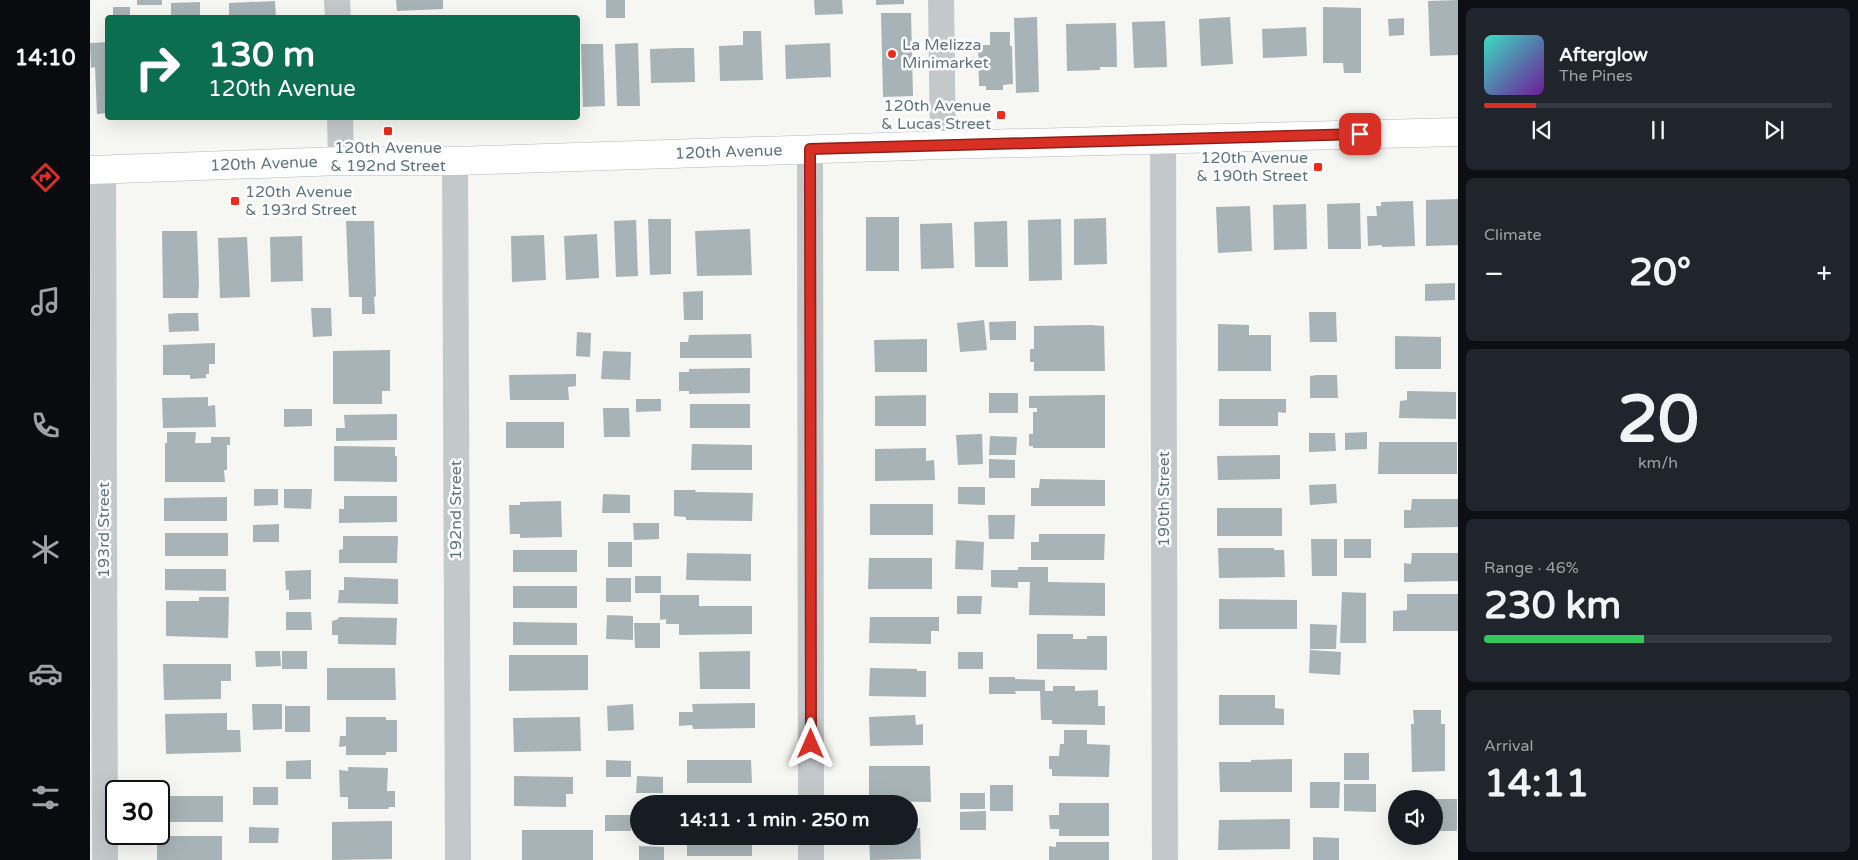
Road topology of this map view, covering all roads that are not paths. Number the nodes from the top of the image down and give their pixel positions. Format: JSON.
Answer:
{"nodes":[{"id":1,"x":337,"y":0,"type":"edge"},
{"id":2,"x":941,"y":0,"type":"edge"},
{"id":3,"x":338,"y":15,"type":"edge"},
{"id":4,"x":340,"y":120,"type":"edge"},
{"id":5,"x":1458,"y":132,"type":"edge"},
{"id":6,"x":1163,"y":139,"type":"junction"},
{"id":7,"x":943,"y":145,"type":"junction"},
{"id":8,"x":810,"y":149,"type":"junction"},
{"id":9,"x":341,"y":161,"type":"junction"},
{"id":10,"x":455,"y":161,"type":"junction"},
{"id":11,"x":96,"y":170,"type":"edge"},
{"id":12,"x":811,"y":795,"type":"edge"},
{"id":13,"x":811,"y":845,"type":"edge"},
{"id":14,"x":105,"y":860,"type":"edge"},
{"id":15,"x":458,"y":860,"type":"edge"},
{"id":16,"x":811,"y":860,"type":"edge"},
{"id":17,"x":1164,"y":860,"type":"edge"}],
"edges":[{"from":1,"to":3,"type":"street"},
{"from":2,"to":7,"type":"street"},
{"from":4,"to":9,"type":"street"},
{"from":5,"to":6,"type":"street","name":"120th Avenue"},
{"from":6,"to":7,"type":"street","name":"120th Avenue"},
{"from":6,"to":17,"type":"street","name":"190th Street"},
{"from":7,"to":8,"type":"street","name":"120th Avenue"},
{"from":8,"to":10,"type":"street","name":"120th Avenue"},
{"from":8,"to":12,"type":"street"},
{"from":9,"to":10,"type":"street","name":"120th Avenue"},
{"from":9,"to":11,"type":"street","name":"120th Avenue"},
{"from":10,"to":15,"type":"street","name":"192nd Street"},
{"from":11,"to":14,"type":"street","name":"193rd Street"},
{"from":13,"to":16,"type":"street"}]}
